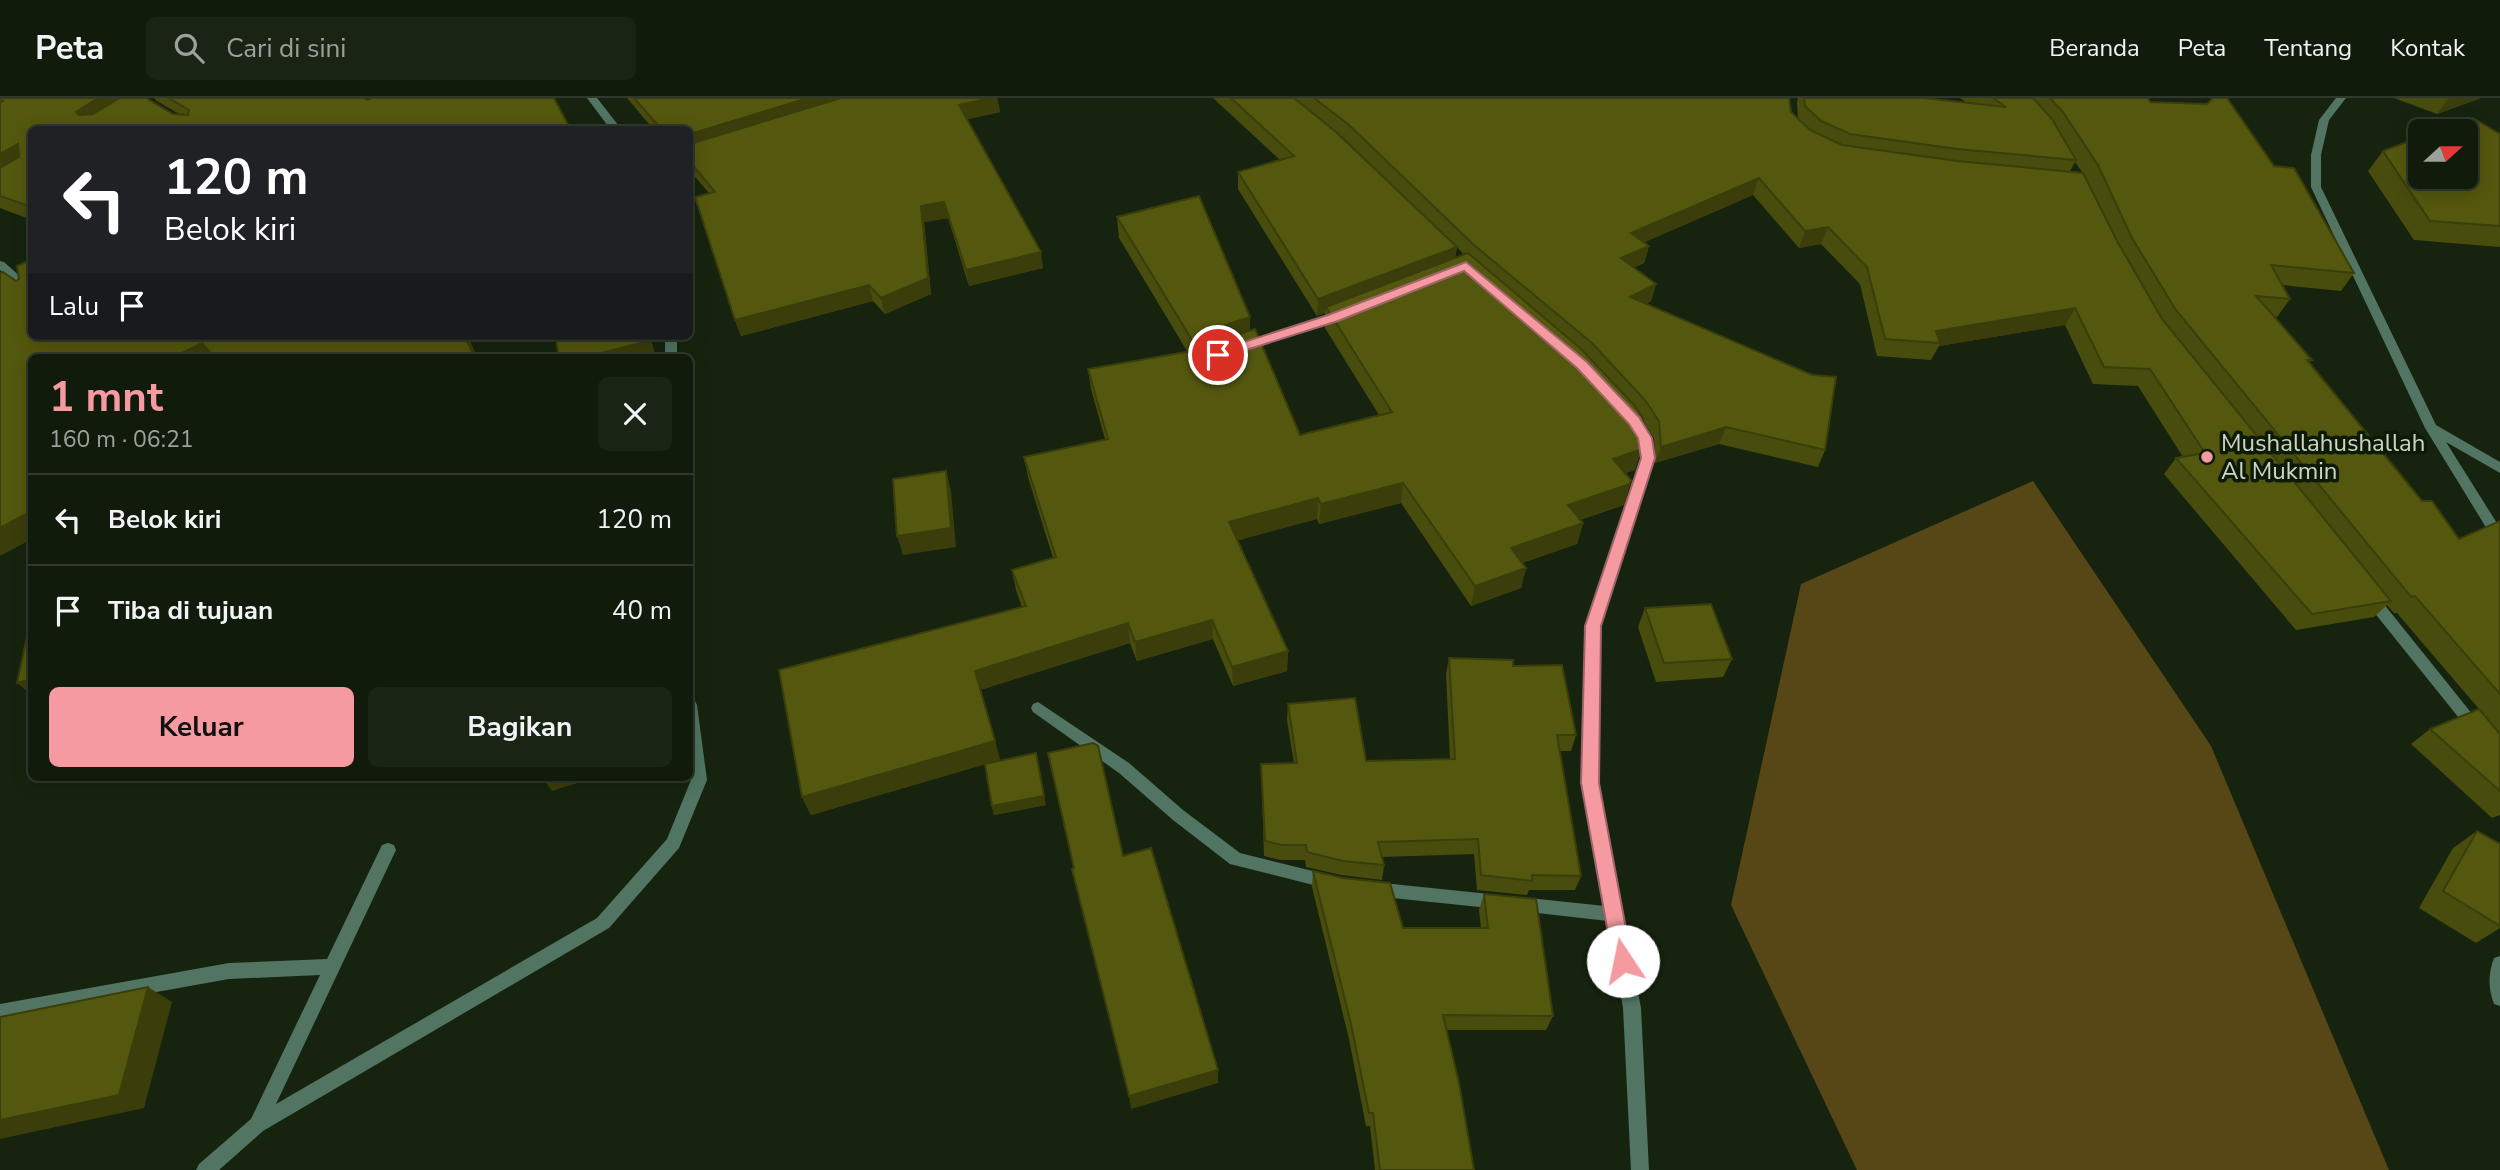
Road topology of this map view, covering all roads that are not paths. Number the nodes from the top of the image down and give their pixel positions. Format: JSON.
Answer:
{"nodes":[{"id":1,"x":592,"y":98,"type":"edge"},
{"id":2,"x":2341,"y":98,"type":"edge"},
{"id":3,"x":614,"y":126,"type":"edge"},
{"id":4,"x":0,"y":264,"type":"edge"},
{"id":5,"x":28,"y":290,"type":"edge"},
{"id":6,"x":1357,"y":308,"type":"edge"},
{"id":7,"x":74,"y":340,"type":"edge"},
{"id":8,"x":1230,"y":351,"type":"edge"},
{"id":9,"x":86,"y":354,"type":"edge"},
{"id":10,"x":1625,"y":412,"type":"edge"},
{"id":11,"x":2431,"y":428,"type":"junction"},
{"id":12,"x":2500,"y":468,"type":"edge"},
{"id":13,"x":2500,"y":539,"type":"edge"},
{"id":14,"x":2363,"y":588,"type":"edge"},
{"id":15,"x":1038,"y":708,"type":"dead end"},
{"id":16,"x":693,"y":730,"type":"edge"},
{"id":17,"x":2486,"y":743,"type":"edge"},
{"id":18,"x":388,"y":850,"type":"dead end"},
{"id":19,"x":1613,"y":914,"type":"junction"},
{"id":20,"x":2500,"y":964,"type":"edge"},
{"id":21,"x":332,"y":967,"type":"junction"},
{"id":22,"x":2500,"y":998,"type":"edge"},
{"id":23,"x":0,"y":1012,"type":"edge"},
{"id":24,"x":257,"y":1125,"type":"junction"},
{"id":25,"x":205,"y":1170,"type":"edge"},
{"id":26,"x":1640,"y":1170,"type":"edge"}],
"edges":[{"from":1,"to":3,"type":"street"},
{"from":2,"to":11,"type":"street"},
{"from":4,"to":5,"type":"street"},
{"from":6,"to":8,"type":"street"},
{"from":7,"to":9,"type":"street"},
{"from":10,"to":19,"type":"street"},
{"from":11,"to":12,"type":"street"},
{"from":11,"to":13,"type":"street"},
{"from":14,"to":17,"type":"street"},
{"from":15,"to":19,"type":"street"},
{"from":16,"to":24,"type":"street"},
{"from":18,"to":21,"type":"street"},
{"from":19,"to":26,"type":"street"},
{"from":20,"to":22,"type":"street"},
{"from":21,"to":23,"type":"street"},
{"from":21,"to":24,"type":"street"},
{"from":24,"to":25,"type":"street"}]}
